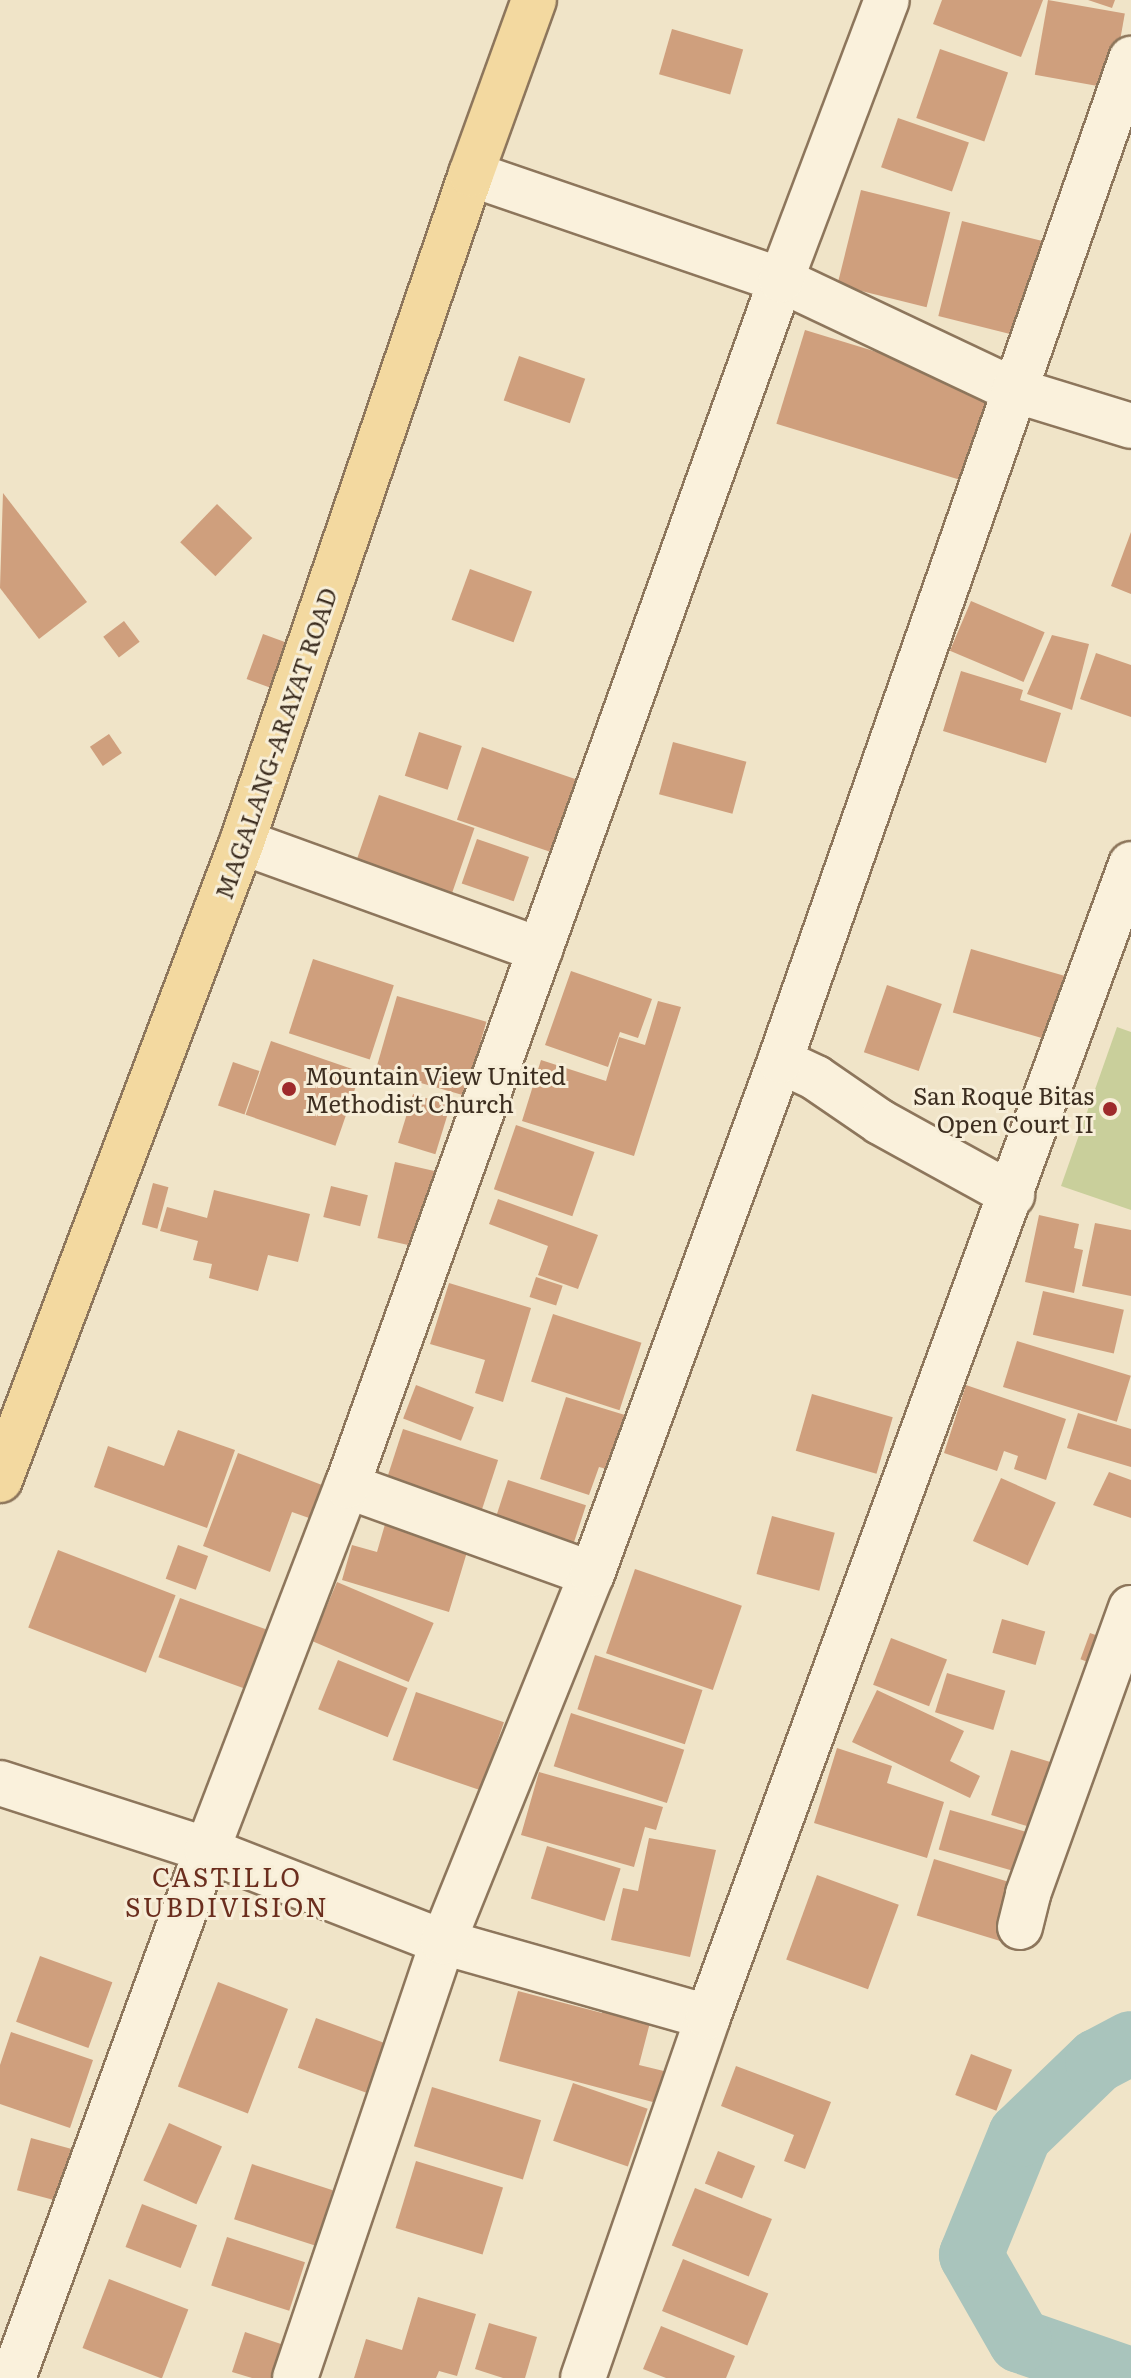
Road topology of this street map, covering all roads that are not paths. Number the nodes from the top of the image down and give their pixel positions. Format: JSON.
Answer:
{"nodes":[{"id":1,"x":534,"y":0,"type":"edge"},
{"id":2,"x":887,"y":0,"type":"edge"},
{"id":3,"x":1131,"y":59,"type":"edge"},
{"id":4,"x":471,"y":174,"type":"junction"},
{"id":5,"x":781,"y":280,"type":"junction"},
{"id":6,"x":1014,"y":390,"type":"junction"},
{"id":7,"x":1131,"y":426,"type":"edge"},
{"id":8,"x":242,"y":842,"type":"junction"},
{"id":9,"x":1131,"y":864,"type":"edge"},
{"id":10,"x":540,"y":950,"type":"junction"},
{"id":11,"x":780,"y":1061,"type":"junction"},
{"id":12,"x":1012,"y":1195,"type":"junction"},
{"id":13,"x":0,"y":1480,"type":"edge"},
{"id":14,"x":347,"y":1486,"type":"junction"},
{"id":15,"x":592,"y":1574,"type":"junction"},
{"id":16,"x":1131,"y":1608,"type":"edge"},
{"id":17,"x":0,"y":1783,"type":"edge"},
{"id":18,"x":207,"y":1850,"type":"junction"},
{"id":19,"x":1020,"y":1927,"type":"dead end"},
{"id":20,"x":443,"y":1942,"type":"junction"},
{"id":21,"x":708,"y":2017,"type":"junction"},
{"id":22,"x":13,"y":2378,"type":"edge"},
{"id":23,"x":295,"y":2378,"type":"edge"},
{"id":24,"x":583,"y":2378,"type":"edge"}],
"edges":[{"from":1,"to":4,"type":"main road","name":"MAGALANG-ARAYAT ROAD"},
{"from":2,"to":5,"type":"street"},
{"from":3,"to":6,"type":"street"},
{"from":4,"to":5,"type":"street"},
{"from":4,"to":8,"type":"main road","name":"MAGALANG-ARAYAT ROAD"},
{"from":5,"to":6,"type":"street"},
{"from":5,"to":10,"type":"street"},
{"from":6,"to":7,"type":"street"},
{"from":6,"to":11,"type":"street"},
{"from":8,"to":10,"type":"street"},
{"from":8,"to":13,"type":"main road","name":"MAGALANG-ARAYAT ROAD"},
{"from":9,"to":12,"type":"street"},
{"from":10,"to":14,"type":"street"},
{"from":11,"to":12,"type":"street"},
{"from":11,"to":15,"type":"street"},
{"from":12,"to":21,"type":"street"},
{"from":14,"to":15,"type":"street"},
{"from":14,"to":18,"type":"street"},
{"from":15,"to":20,"type":"street"},
{"from":16,"to":19,"type":"street"},
{"from":17,"to":18,"type":"street"},
{"from":18,"to":20,"type":"street"},
{"from":18,"to":22,"type":"street"},
{"from":20,"to":21,"type":"street"},
{"from":20,"to":23,"type":"street"},
{"from":21,"to":24,"type":"street"}]}
